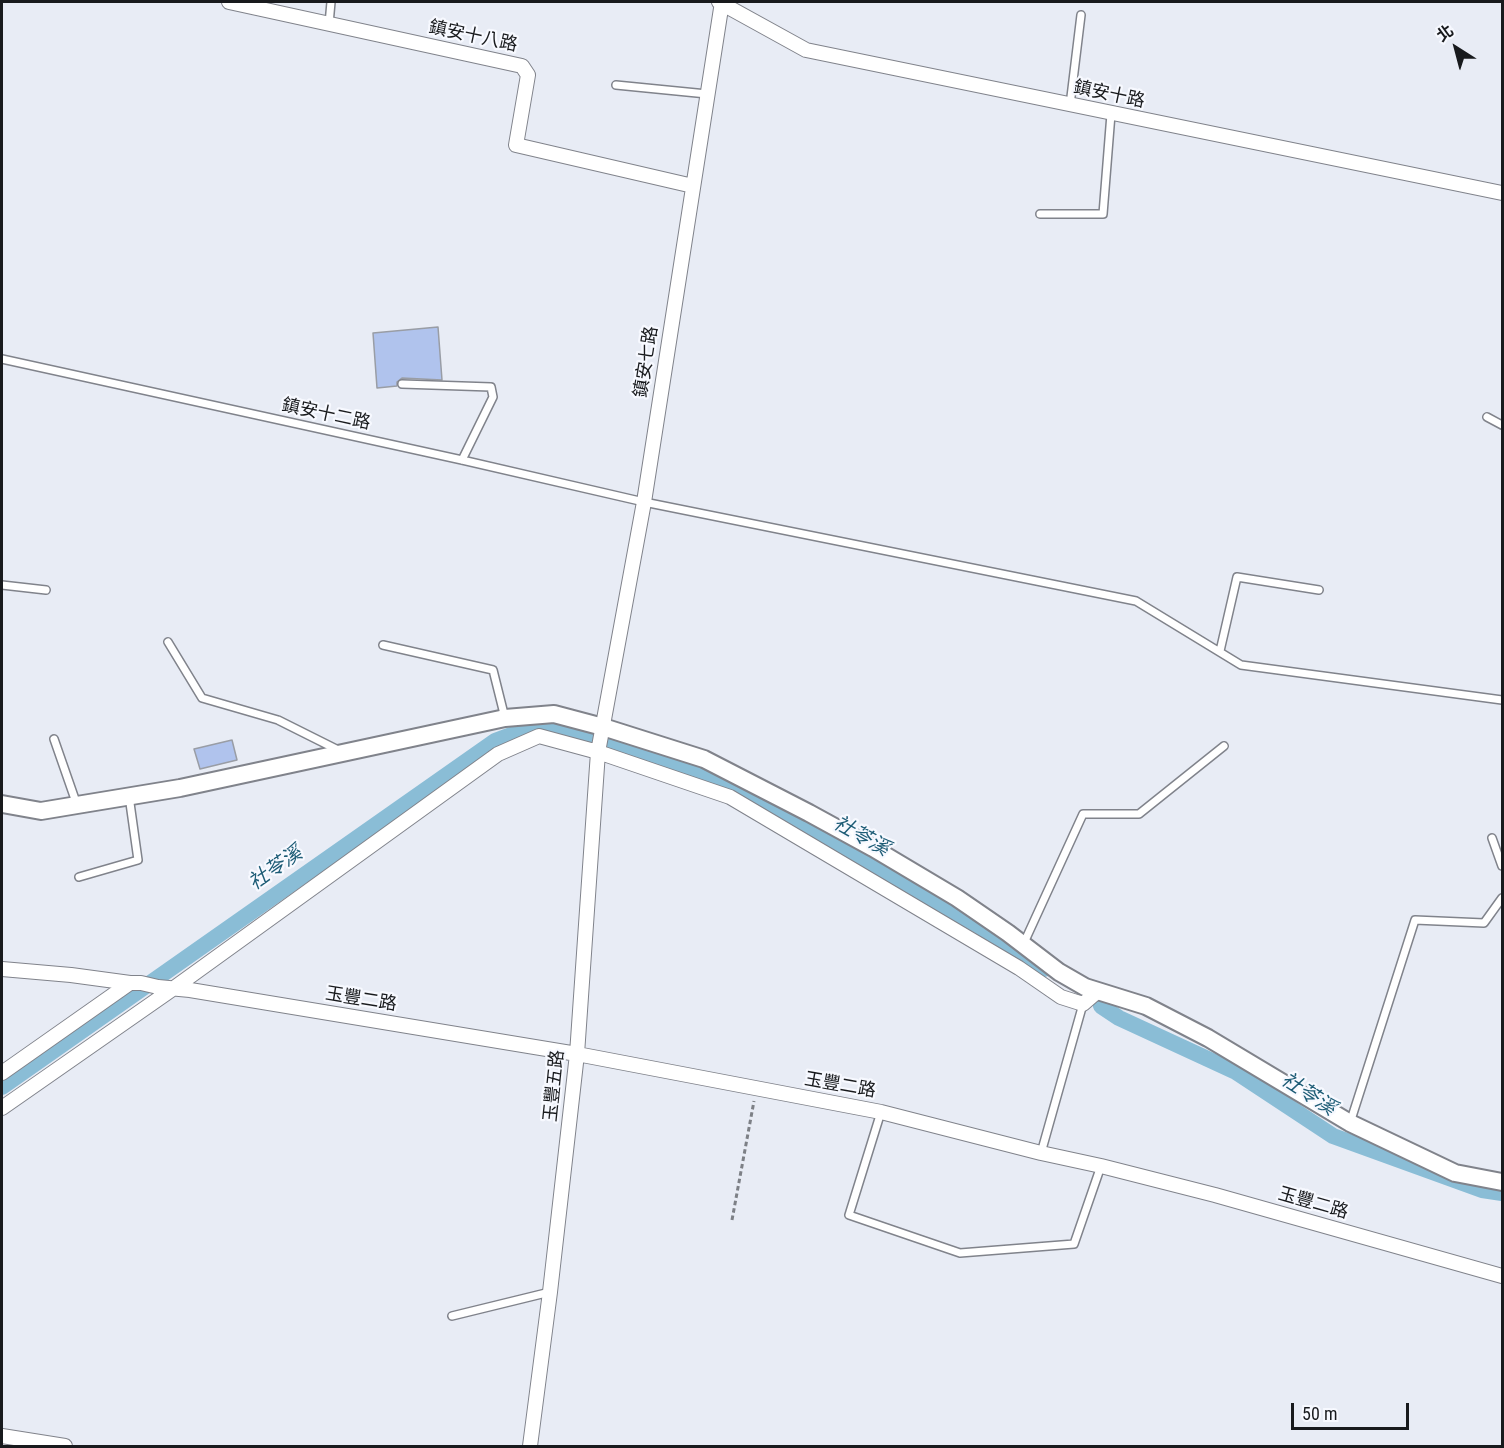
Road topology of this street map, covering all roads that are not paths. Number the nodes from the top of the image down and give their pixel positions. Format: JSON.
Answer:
{"nodes":[{"id":1,"x":229,"y":2,"type":"edge"},
{"id":2,"x":331,"y":2,"type":"edge"},
{"id":3,"x":721,"y":2,"type":"edge"},
{"id":4,"x":1081,"y":15,"type":"dead end"},
{"id":5,"x":329,"y":24,"type":"junction"},
{"id":6,"x":616,"y":85,"type":"dead end"},
{"id":7,"x":707,"y":94,"type":"junction"},
{"id":8,"x":1070,"y":105,"type":"junction"},
{"id":9,"x":1111,"y":114,"type":"junction"},
{"id":10,"x":693,"y":186,"type":"junction"},
{"id":11,"x":1503,"y":193,"type":"edge"},
{"id":12,"x":1040,"y":214,"type":"dead end"},
{"id":13,"x":2,"y":359,"type":"edge"},
{"id":14,"x":402,"y":384,"type":"dead end"},
{"id":15,"x":1487,"y":417,"type":"dead end"},
{"id":16,"x":1503,"y":425,"type":"edge"},
{"id":17,"x":462,"y":460,"type":"junction"},
{"id":18,"x":644,"y":502,"type":"junction"},
{"id":19,"x":2,"y":585,"type":"edge"},
{"id":20,"x":46,"y":590,"type":"dead end"},
{"id":21,"x":1319,"y":590,"type":"dead end"},
{"id":22,"x":168,"y":642,"type":"dead end"},
{"id":23,"x":383,"y":645,"type":"dead end"},
{"id":24,"x":1220,"y":651,"type":"junction"},
{"id":25,"x":1503,"y":700,"type":"edge"},
{"id":26,"x":505,"y":718,"type":"junction"},
{"id":27,"x":603,"y":727,"type":"junction"},
{"id":28,"x":54,"y":740,"type":"dead end"},
{"id":29,"x":1224,"y":746,"type":"dead end"},
{"id":30,"x":598,"y":752,"type":"junction"},
{"id":31,"x":344,"y":753,"type":"junction"},
{"id":32,"x":129,"y":796,"type":"junction"},
{"id":33,"x":2,"y":804,"type":"edge"},
{"id":34,"x":77,"y":805,"type":"junction"},
{"id":35,"x":1492,"y":838,"type":"dead end"},
{"id":36,"x":1503,"y":866,"type":"edge"},
{"id":37,"x":79,"y":877,"type":"dead end"},
{"id":38,"x":1503,"y":898,"type":"edge"},
{"id":39,"x":1023,"y":945,"type":"junction"},
{"id":40,"x":2,"y":969,"type":"edge"},
{"id":41,"x":135,"y":983,"type":"junction"},
{"id":42,"x":174,"y":988,"type":"junction"},
{"id":43,"x":1098,"y":991,"type":"junction"},
{"id":44,"x":1083,"y":1004,"type":"junction"},
{"id":45,"x":577,"y":1054,"type":"junction"},
{"id":46,"x":2,"y":1073,"type":"edge"},
{"id":47,"x":2,"y":1108,"type":"edge"},
{"id":48,"x":881,"y":1112,"type":"junction"},
{"id":49,"x":1350,"y":1124,"type":"junction"},
{"id":50,"x":1041,"y":1153,"type":"junction"},
{"id":51,"x":1101,"y":1166,"type":"junction"},
{"id":52,"x":1503,"y":1182,"type":"edge"},
{"id":53,"x":1503,"y":1276,"type":"edge"},
{"id":54,"x":550,"y":1292,"type":"junction"},
{"id":55,"x":452,"y":1316,"type":"dead end"},
{"id":56,"x":2,"y":1436,"type":"edge"},
{"id":57,"x":65,"y":1446,"type":"edge"},
{"id":58,"x":530,"y":1446,"type":"edge"}],
"edges":[{"from":1,"to":5,"type":"street","name":"鎮安十八路"},
{"from":2,"to":5,"type":"lane"},
{"from":3,"to":7,"type":"street","name":"鎮安七路"},
{"from":3,"to":8,"type":"street","name":"鎮安十路"},
{"from":4,"to":8,"type":"lane"},
{"from":5,"to":10,"type":"street","name":"鎮安十八路"},
{"from":6,"to":7,"type":"lane"},
{"from":7,"to":10,"type":"street","name":"鎮安七路"},
{"from":8,"to":9,"type":"street","name":"鎮安十路"},
{"from":9,"to":11,"type":"street","name":"鎮安十路"},
{"from":9,"to":12,"type":"lane"},
{"from":10,"to":18,"type":"street","name":"鎮安七路"},
{"from":13,"to":17,"type":"lane","name":"鎮安十二路"},
{"from":14,"to":17,"type":"lane"},
{"from":15,"to":16,"type":"lane"},
{"from":17,"to":18,"type":"lane","name":"鎮安十二路"},
{"from":18,"to":24,"type":"lane","name":"鎮安十二路"},
{"from":18,"to":27,"type":"street","name":"鎮安七路"},
{"from":19,"to":20,"type":"lane"},
{"from":21,"to":24,"type":"lane"},
{"from":22,"to":31,"type":"lane"},
{"from":23,"to":26,"type":"lane"},
{"from":24,"to":25,"type":"lane","name":"鎮安十二路"},
{"from":26,"to":27,"type":"street"},
{"from":26,"to":31,"type":"street"},
{"from":27,"to":30,"type":"street","name":"玉豐五路"},
{"from":27,"to":39,"type":"street"},
{"from":28,"to":34,"type":"lane"},
{"from":29,"to":39,"type":"lane"},
{"from":30,"to":42,"type":"street"},
{"from":30,"to":44,"type":"street"},
{"from":30,"to":45,"type":"street","name":"玉豐五路"},
{"from":31,"to":32,"type":"street"},
{"from":32,"to":34,"type":"street"},
{"from":32,"to":37,"type":"lane"},
{"from":33,"to":34,"type":"street"},
{"from":35,"to":36,"type":"lane"},
{"from":38,"to":49,"type":"lane"},
{"from":39,"to":43,"type":"street"},
{"from":40,"to":41,"type":"street"},
{"from":41,"to":42,"type":"street","name":"玉豐二路"},
{"from":41,"to":46,"type":"street"},
{"from":42,"to":45,"type":"street","name":"玉豐二路"},
{"from":42,"to":47,"type":"street"},
{"from":43,"to":44,"type":"street"},
{"from":43,"to":49,"type":"street"},
{"from":44,"to":50,"type":"lane"},
{"from":45,"to":48,"type":"street","name":"玉豐二路"},
{"from":45,"to":54,"type":"street","name":"玉豐五路"},
{"from":48,"to":50,"type":"street","name":"玉豐二路"},
{"from":48,"to":51,"type":"lane"},
{"from":49,"to":52,"type":"street"},
{"from":50,"to":51,"type":"street","name":"玉豐二路"},
{"from":51,"to":53,"type":"street","name":"玉豐二路"},
{"from":54,"to":55,"type":"lane"},
{"from":54,"to":58,"type":"street","name":"玉豐五路"},
{"from":56,"to":57,"type":"street"}]}
